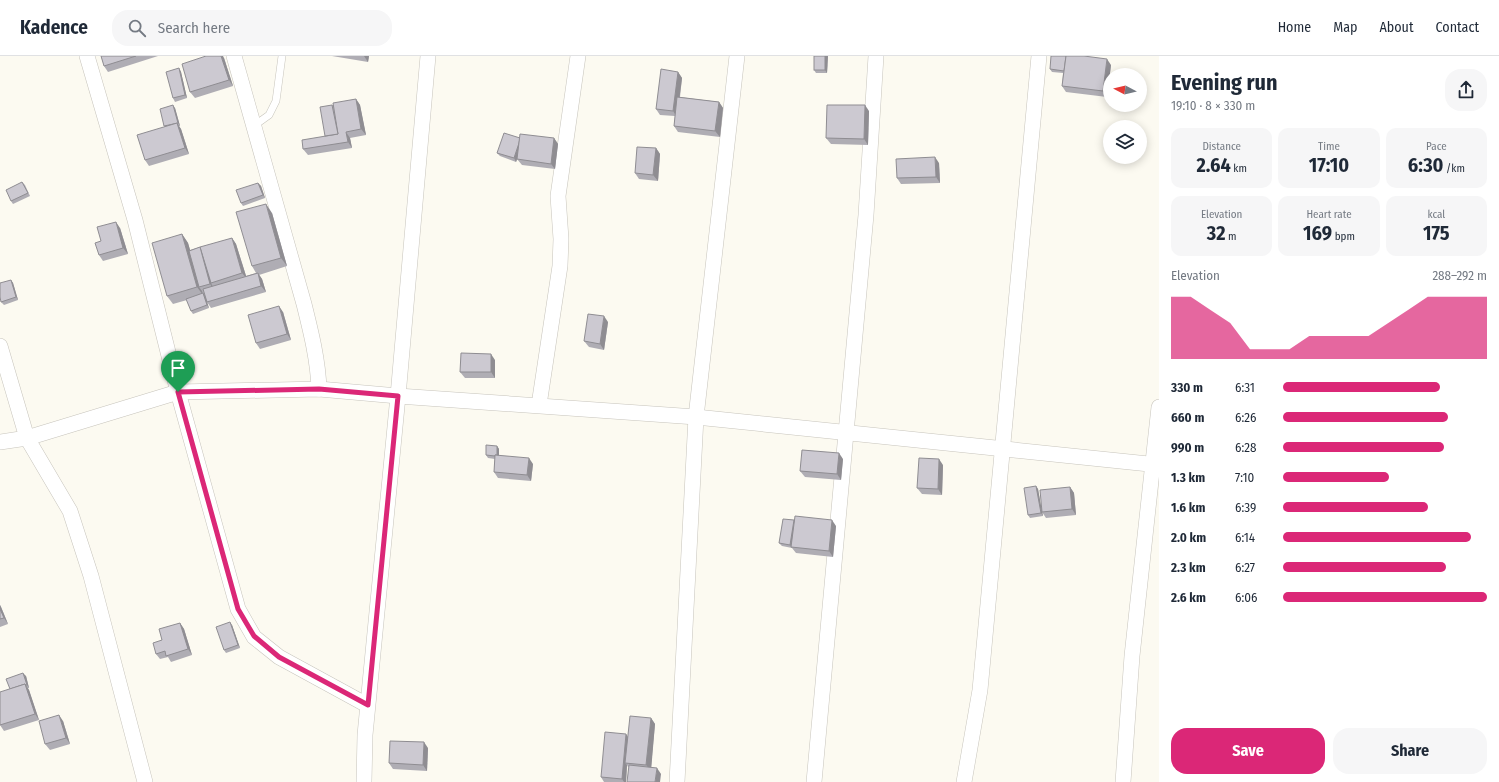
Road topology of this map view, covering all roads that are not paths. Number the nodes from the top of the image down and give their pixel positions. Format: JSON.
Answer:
{"nodes":[{"id":1,"x":87,"y":56,"type":"edge"},
{"id":2,"x":234,"y":56,"type":"edge"},
{"id":3,"x":282,"y":56,"type":"edge"},
{"id":4,"x":428,"y":56,"type":"edge"},
{"id":5,"x":578,"y":56,"type":"edge"},
{"id":6,"x":737,"y":56,"type":"edge"},
{"id":7,"x":876,"y":56,"type":"edge"},
{"id":8,"x":1039,"y":56,"type":"edge"},
{"id":9,"x":254,"y":125,"type":"junction"},
{"id":10,"x":0,"y":346,"type":"edge"},
{"id":11,"x":319,"y":389,"type":"junction"},
{"id":12,"x":178,"y":392,"type":"junction"},
{"id":13,"x":398,"y":396,"type":"junction"},
{"id":14,"x":539,"y":405,"type":"junction"},
{"id":15,"x":1159,"y":407,"type":"edge"},
{"id":16,"x":696,"y":417,"type":"junction"},
{"id":17,"x":847,"y":433,"type":"junction"},
{"id":18,"x":27,"y":438,"type":"junction"},
{"id":19,"x":0,"y":442,"type":"edge"},
{"id":20,"x":1002,"y":449,"type":"junction"},
{"id":21,"x":1156,"y":465,"type":"edge"},
{"id":22,"x":368,"y":705,"type":"junction"},
{"id":23,"x":144,"y":782,"type":"edge"},
{"id":24,"x":364,"y":782,"type":"edge"},
{"id":25,"x":676,"y":782,"type":"edge"},
{"id":26,"x":814,"y":782,"type":"edge"},
{"id":27,"x":964,"y":782,"type":"edge"},
{"id":28,"x":1123,"y":782,"type":"edge"}],
"edges":[{"from":1,"to":12,"type":"street"},
{"from":2,"to":9,"type":"street"},
{"from":3,"to":9,"type":"lane"},
{"from":4,"to":13,"type":"street"},
{"from":5,"to":14,"type":"street"},
{"from":6,"to":16,"type":"street"},
{"from":7,"to":17,"type":"street"},
{"from":8,"to":20,"type":"street"},
{"from":9,"to":11,"type":"street"},
{"from":10,"to":18,"type":"street"},
{"from":11,"to":12,"type":"street"},
{"from":11,"to":13,"type":"street"},
{"from":12,"to":18,"type":"street"},
{"from":12,"to":22,"type":"street"},
{"from":13,"to":14,"type":"street"},
{"from":13,"to":22,"type":"street"},
{"from":14,"to":16,"type":"street"},
{"from":15,"to":21,"type":"street"},
{"from":16,"to":17,"type":"street"},
{"from":16,"to":25,"type":"street"},
{"from":17,"to":20,"type":"street"},
{"from":17,"to":26,"type":"street"},
{"from":18,"to":19,"type":"street"},
{"from":18,"to":23,"type":"street"},
{"from":20,"to":21,"type":"street"},
{"from":20,"to":27,"type":"street"},
{"from":21,"to":28,"type":"street"},
{"from":22,"to":24,"type":"street"}]}
